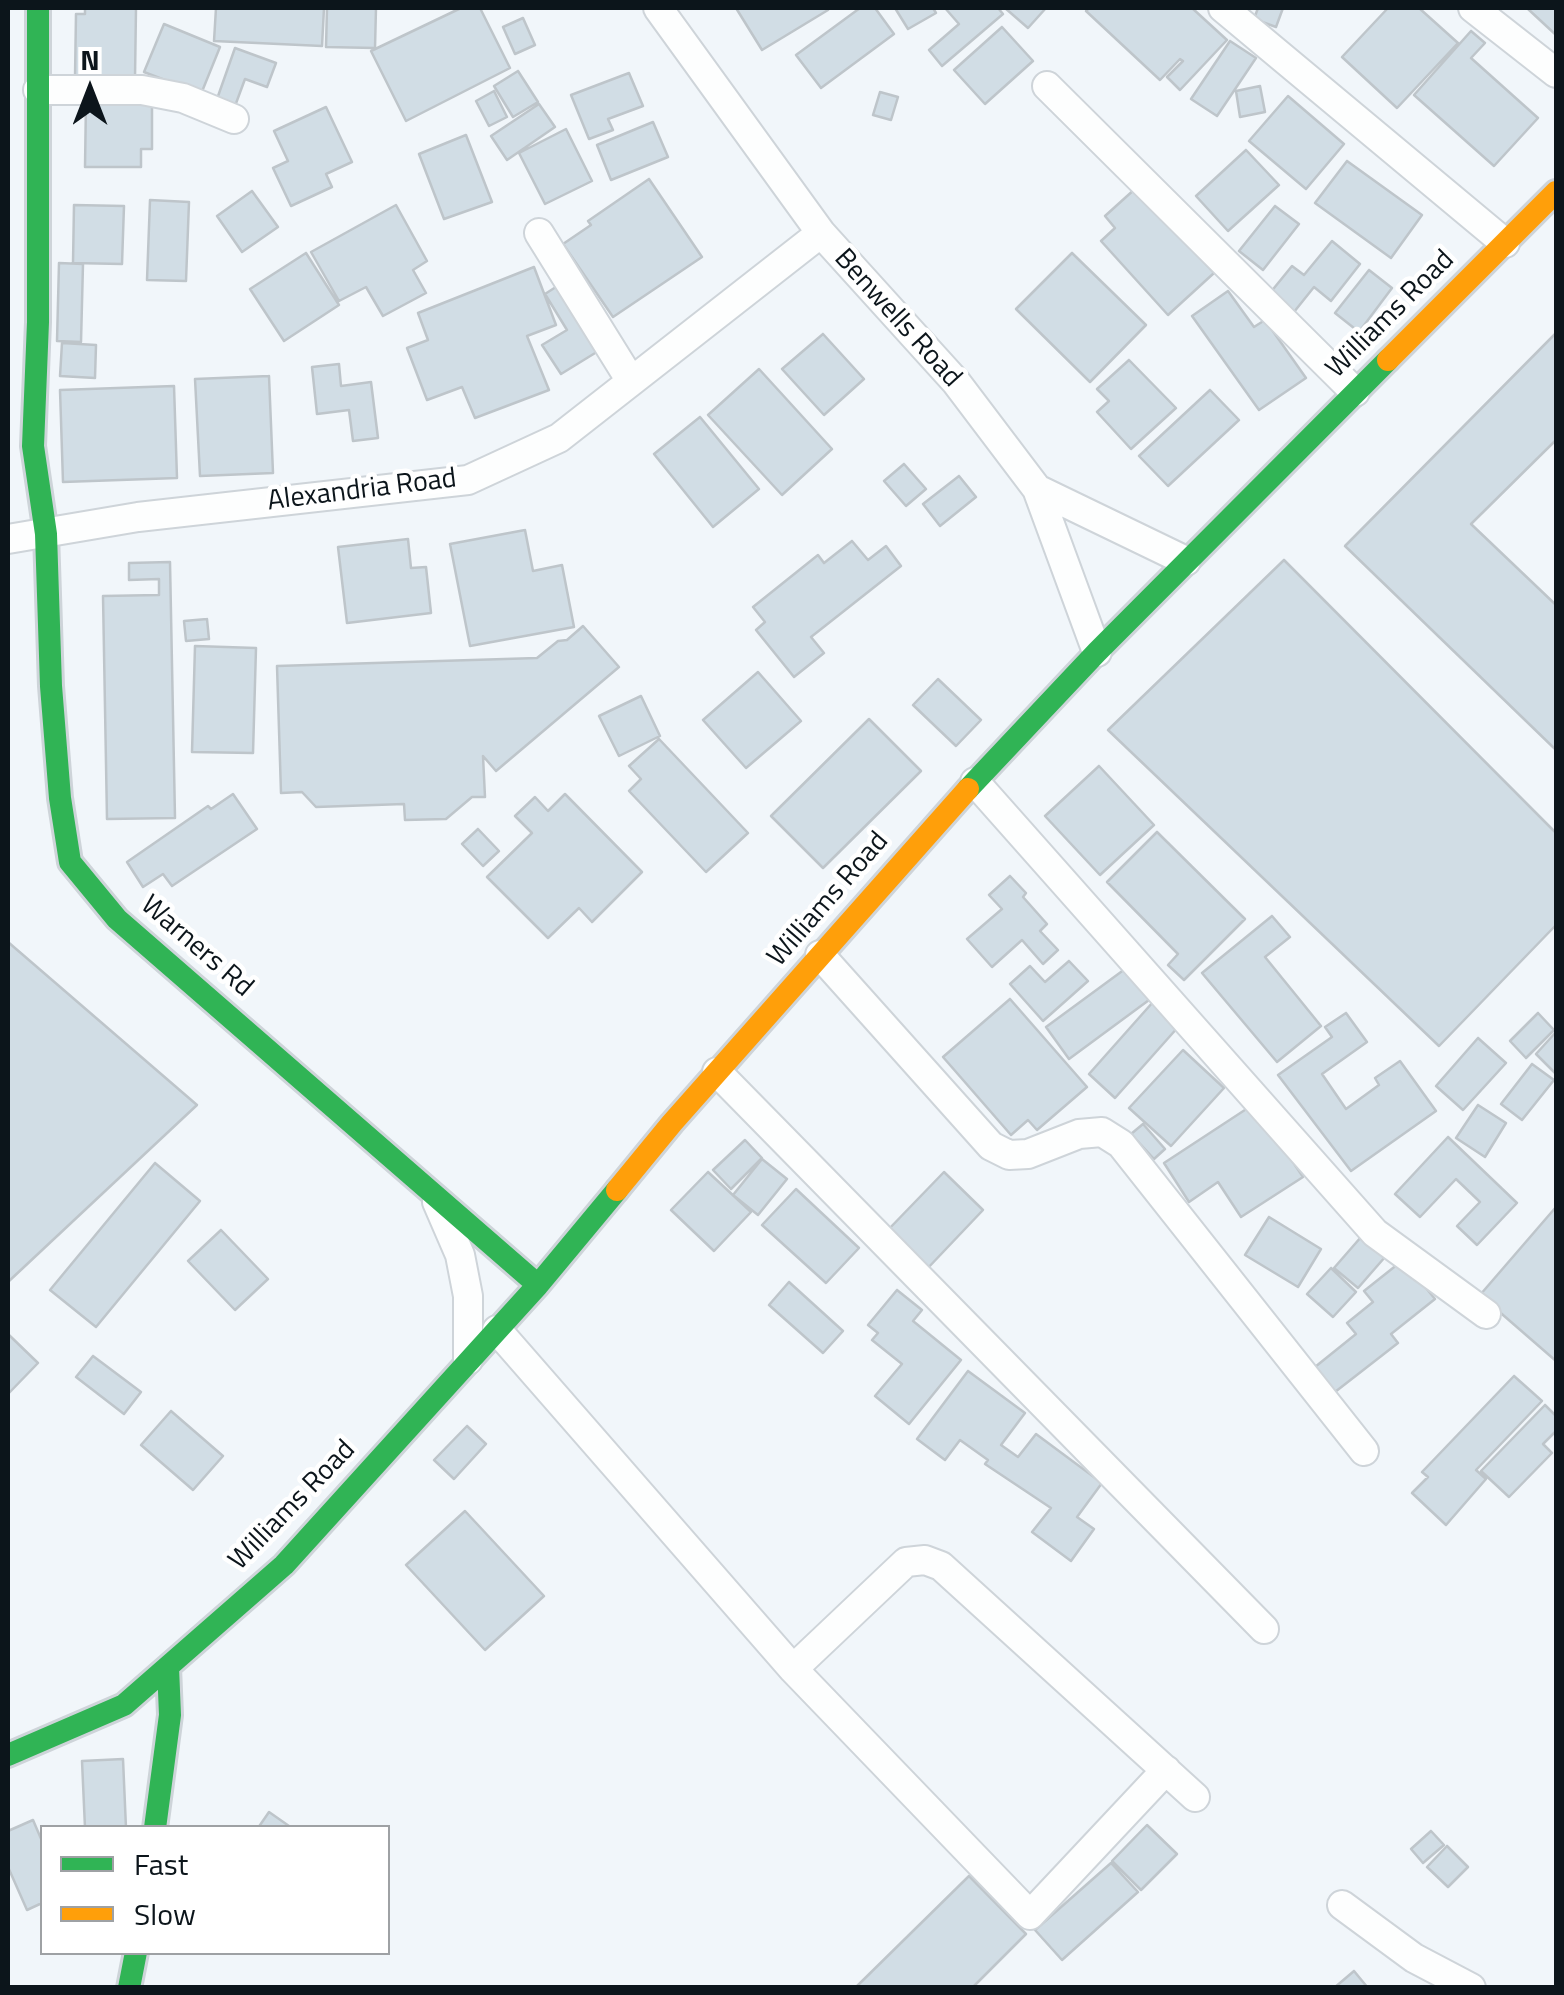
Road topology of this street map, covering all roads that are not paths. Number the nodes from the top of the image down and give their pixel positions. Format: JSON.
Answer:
{"nodes":[{"id":1,"x":38,"y":8,"type":"edge"},
{"id":2,"x":658,"y":8,"type":"edge"},
{"id":3,"x":1222,"y":8,"type":"edge"},
{"id":4,"x":1474,"y":8,"type":"edge"},
{"id":5,"x":1556,"y":73,"type":"edge"},
{"id":6,"x":1047,"y":86,"type":"dead end"},
{"id":7,"x":38,"y":90,"type":"junction"},
{"id":8,"x":234,"y":118,"type":"dead end"},
{"id":9,"x":1556,"y":192,"type":"edge"},
{"id":10,"x":540,"y":233,"type":"dead end"},
{"id":11,"x":820,"y":233,"type":"junction"},
{"id":12,"x":1505,"y":243,"type":"junction"},
{"id":13,"x":632,"y":381,"type":"junction"},
{"id":14,"x":1355,"y":392,"type":"junction"},
{"id":15,"x":1037,"y":489,"type":"junction"},
{"id":16,"x":46,"y":534,"type":"junction"},
{"id":17,"x":8,"y":539,"type":"edge"},
{"id":18,"x":1186,"y":561,"type":"junction"},
{"id":19,"x":1097,"y":652,"type":"junction"},
{"id":20,"x":975,"y":782,"type":"junction"},
{"id":21,"x":820,"y":955,"type":"junction"},
{"id":22,"x":718,"y":1072,"type":"junction"},
{"id":23,"x":433,"y":1193,"type":"junction"},
{"id":24,"x":538,"y":1285,"type":"junction"},
{"id":25,"x":1486,"y":1314,"type":"dead end"},
{"id":26,"x":498,"y":1330,"type":"junction"},
{"id":27,"x":468,"y":1360,"type":"junction"},
{"id":28,"x":1364,"y":1451,"type":"dead end"},
{"id":29,"x":1264,"y":1629,"type":"dead end"},
{"id":30,"x":168,"y":1668,"type":"junction"},
{"id":31,"x":793,"y":1669,"type":"junction"},
{"id":32,"x":8,"y":1755,"type":"edge"},
{"id":33,"x":1166,"y":1770,"type":"junction"},
{"id":34,"x":1195,"y":1797,"type":"dead end"},
{"id":35,"x":154,"y":1825,"type":"edge"},
{"id":36,"x":1342,"y":1905,"type":"dead end"},
{"id":37,"x":135,"y":1955,"type":"edge"},
{"id":38,"x":129,"y":1988,"type":"edge"},
{"id":39,"x":1471,"y":1988,"type":"edge"}],
"edges":[{"from":1,"to":7,"type":"street","name":"Warners Rd"},
{"from":2,"to":11,"type":"street","name":"Benwells Road"},
{"from":3,"to":12,"type":"street"},
{"from":4,"to":5,"type":"street"},
{"from":6,"to":14,"type":"street"},
{"from":7,"to":8,"type":"street"},
{"from":7,"to":16,"type":"street","name":"Warners Rd"},
{"from":9,"to":12,"type":"street","name":"Williams Road"},
{"from":10,"to":13,"type":"street"},
{"from":11,"to":13,"type":"street","name":"Alexandria Road"},
{"from":11,"to":15,"type":"street","name":"Benwells Road"},
{"from":12,"to":14,"type":"street","name":"Williams Road"},
{"from":13,"to":16,"type":"street","name":"Alexandria Road"},
{"from":14,"to":18,"type":"street","name":"Williams Road"},
{"from":15,"to":18,"type":"street"},
{"from":15,"to":19,"type":"street","name":"Benwells Road"},
{"from":16,"to":17,"type":"street","name":"Alexandria Road"},
{"from":16,"to":23,"type":"street","name":"Warners Rd"},
{"from":18,"to":19,"type":"street","name":"Williams Road"},
{"from":19,"to":20,"type":"street","name":"Williams Road"},
{"from":20,"to":21,"type":"street","name":"Williams Road"},
{"from":20,"to":25,"type":"street"},
{"from":21,"to":22,"type":"street","name":"Williams Road"},
{"from":21,"to":28,"type":"street"},
{"from":22,"to":24,"type":"street","name":"Williams Road"},
{"from":22,"to":29,"type":"street"},
{"from":23,"to":24,"type":"street","name":"Warners Rd"},
{"from":23,"to":27,"type":"street"},
{"from":24,"to":26,"type":"street","name":"Williams Road"},
{"from":26,"to":27,"type":"street","name":"Williams Road"},
{"from":26,"to":31,"type":"street"},
{"from":27,"to":30,"type":"street","name":"Williams Road"},
{"from":30,"to":32,"type":"street","name":"Williams Road"},
{"from":30,"to":35,"type":"street"},
{"from":31,"to":33,"type":"street"},
{"from":31,"to":33,"type":"street"},
{"from":33,"to":34,"type":"street"},
{"from":36,"to":39,"type":"street"},
{"from":37,"to":38,"type":"street"}]}
